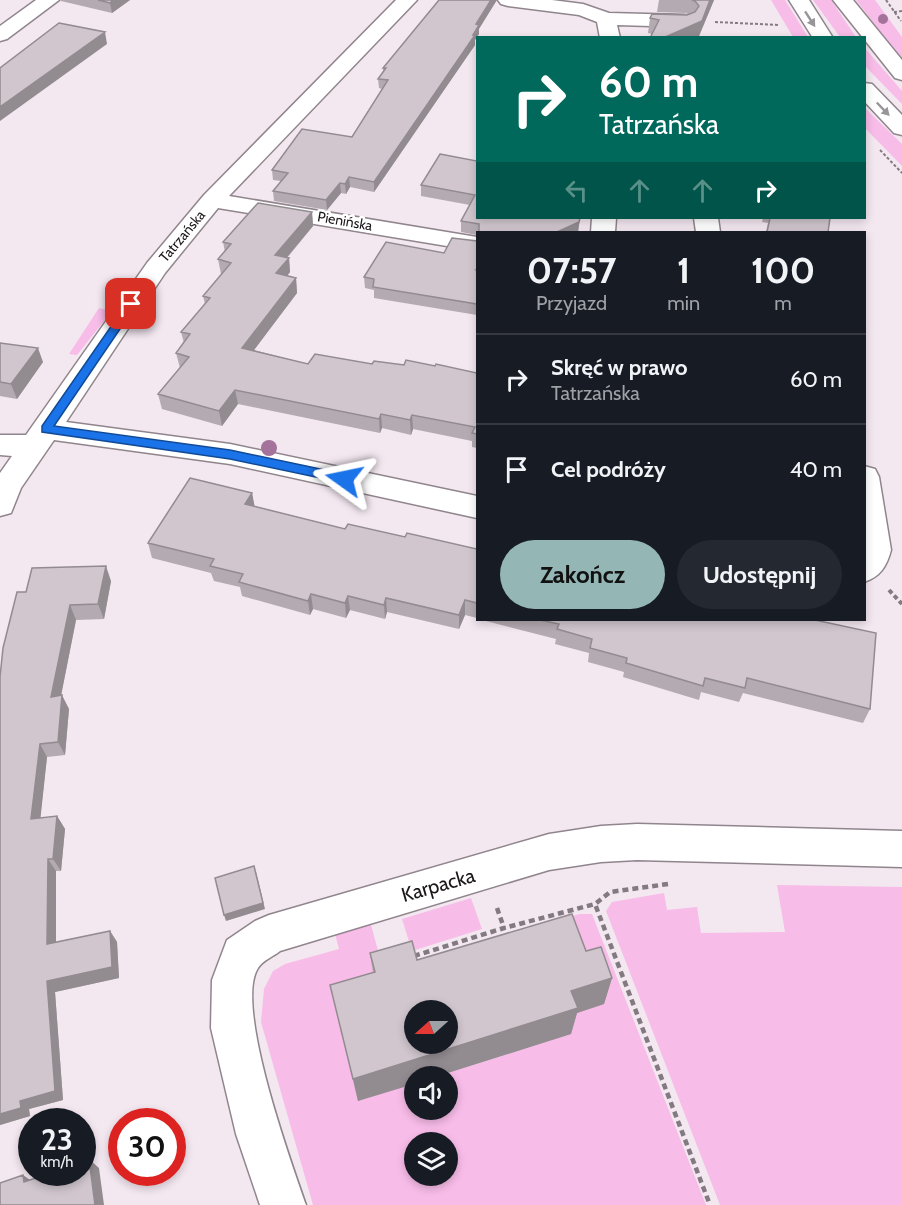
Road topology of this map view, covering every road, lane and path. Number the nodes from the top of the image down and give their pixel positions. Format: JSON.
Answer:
{"nodes":[{"id":1,"x":49,"y":0,"type":"edge"},
{"id":2,"x":407,"y":0,"type":"edge"},
{"id":3,"x":508,"y":0,"type":"edge"},
{"id":4,"x":799,"y":0,"type":"edge"},
{"id":5,"x":843,"y":0,"type":"edge"},
{"id":6,"x":886,"y":0,"type":"edge"},
{"id":7,"x":902,"y":11,"type":"edge"},
{"id":8,"x":894,"y":12,"type":"junction"},
{"id":9,"x":684,"y":21,"type":"joint"},
{"id":10,"x":902,"y":22,"type":"edge"},
{"id":11,"x":780,"y":25,"type":"dead end"},
{"id":12,"x":608,"y":28,"type":"edge"},
{"id":13,"x":0,"y":35,"type":"edge"},
{"id":14,"x":822,"y":36,"type":"edge"},
{"id":15,"x":902,"y":75,"type":"edge"},
{"id":16,"x":866,"y":91,"type":"edge"},
{"id":17,"x":902,"y":128,"type":"edge"},
{"id":18,"x":212,"y":200,"type":"junction"},
{"id":19,"x":476,"y":244,"type":"edge"},
{"id":20,"x":40,"y":438,"type":"junction"},
{"id":21,"x":0,"y":445,"type":"edge"},
{"id":22,"x":866,"y":490,"type":"edge"},
{"id":23,"x":0,"y":506,"type":"edge"},
{"id":24,"x":476,"y":507,"type":"edge"},
{"id":25,"x":867,"y":568,"type":"edge"},
{"id":26,"x":902,"y":849,"type":"edge"},
{"id":27,"x":677,"y":883,"type":"dead end"},
{"id":28,"x":595,"y":904,"type":"junction"},
{"id":29,"x":408,"y":958,"type":"edge"},
{"id":30,"x":283,"y":1205,"type":"edge"},
{"id":31,"x":710,"y":1205,"type":"edge"}],
"edges":[{"from":1,"to":13,"type":"street"},
{"from":2,"to":18,"type":"street","name":"Tatrzańska"},
{"from":3,"to":12,"type":"street"},
{"from":4,"to":14,"type":"street","one_way":true},
{"from":5,"to":15,"type":"street"},
{"from":6,"to":8,"type":"path"},
{"from":7,"to":8,"type":"path"},
{"from":8,"to":10,"type":"path"},
{"from":9,"to":11,"type":"path"},
{"from":9,"to":12,"type":"street"},
{"from":16,"to":17,"type":"street","one_way":true},
{"from":18,"to":19,"type":"street","name":"Pienińska"},
{"from":18,"to":20,"type":"street","name":"Tatrzańska"},
{"from":20,"to":21,"type":"street"},
{"from":20,"to":23,"type":"street","name":"Tatrzańska"},
{"from":20,"to":24,"type":"street"},
{"from":22,"to":25,"type":"street"},
{"from":26,"to":30,"type":"street","name":"Karpacka"},
{"from":27,"to":28,"type":"path"},
{"from":28,"to":29,"type":"path"},
{"from":28,"to":31,"type":"path"}]}
